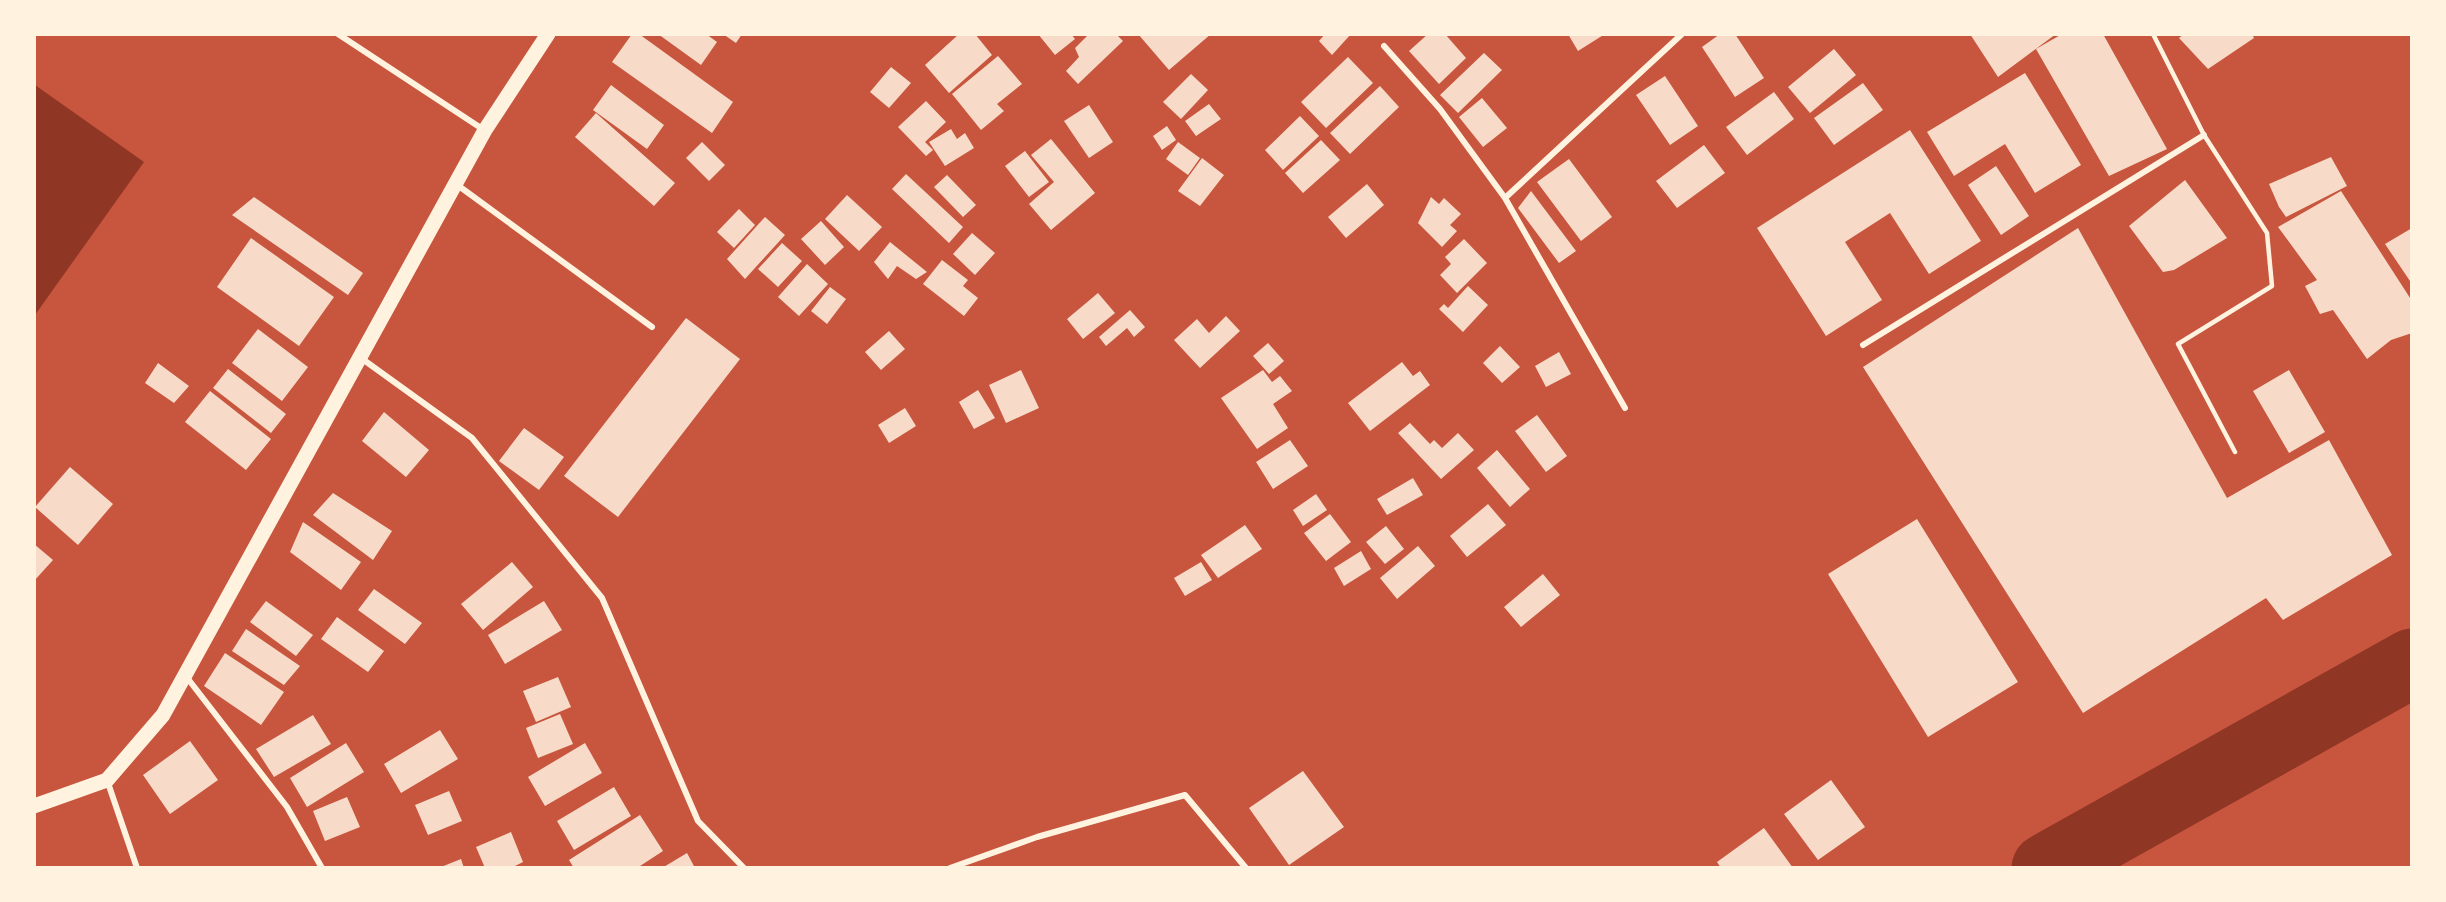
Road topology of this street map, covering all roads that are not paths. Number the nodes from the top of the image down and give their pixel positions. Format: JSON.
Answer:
{"nodes":[{"id":1,"x":338,"y":34,"type":"edge"},
{"id":2,"x":548,"y":34,"type":"edge"},
{"id":3,"x":1682,"y":34,"type":"edge"},
{"id":4,"x":2152,"y":34,"type":"edge"},
{"id":5,"x":1384,"y":46,"type":"dead end"},
{"id":6,"x":484,"y":130,"type":"junction"},
{"id":7,"x":2204,"y":135,"type":"junction"},
{"id":8,"x":456,"y":184,"type":"junction"},
{"id":9,"x":1505,"y":198,"type":"junction"},
{"id":10,"x":652,"y":327,"type":"dead end"},
{"id":11,"x":1863,"y":345,"type":"dead end"},
{"id":12,"x":360,"y":357,"type":"junction"},
{"id":13,"x":1625,"y":408,"type":"dead end"},
{"id":14,"x":2235,"y":452,"type":"dead end"},
{"id":15,"x":184,"y":675,"type":"junction"},
{"id":16,"x":107,"y":780,"type":"junction"},
{"id":17,"x":34,"y":806,"type":"edge"},
{"id":18,"x":137,"y":867,"type":"edge"},
{"id":19,"x":322,"y":867,"type":"edge"},
{"id":20,"x":744,"y":867,"type":"edge"},
{"id":21,"x":950,"y":867,"type":"edge"},
{"id":22,"x":1246,"y":867,"type":"edge"}],
"edges":[{"from":1,"to":6,"type":"street"},
{"from":2,"to":6,"type":"main road"},
{"from":3,"to":9,"type":"street"},
{"from":4,"to":7,"type":"lane"},
{"from":5,"to":9,"type":"street"},
{"from":6,"to":8,"type":"main road"},
{"from":7,"to":11,"type":"street"},
{"from":7,"to":14,"type":"lane"},
{"from":8,"to":10,"type":"street"},
{"from":8,"to":12,"type":"main road"},
{"from":9,"to":13,"type":"street"},
{"from":12,"to":15,"type":"main road"},
{"from":12,"to":20,"type":"street"},
{"from":15,"to":16,"type":"main road"},
{"from":15,"to":19,"type":"street"},
{"from":16,"to":17,"type":"main road"},
{"from":16,"to":18,"type":"street"},
{"from":21,"to":22,"type":"street"}]}
